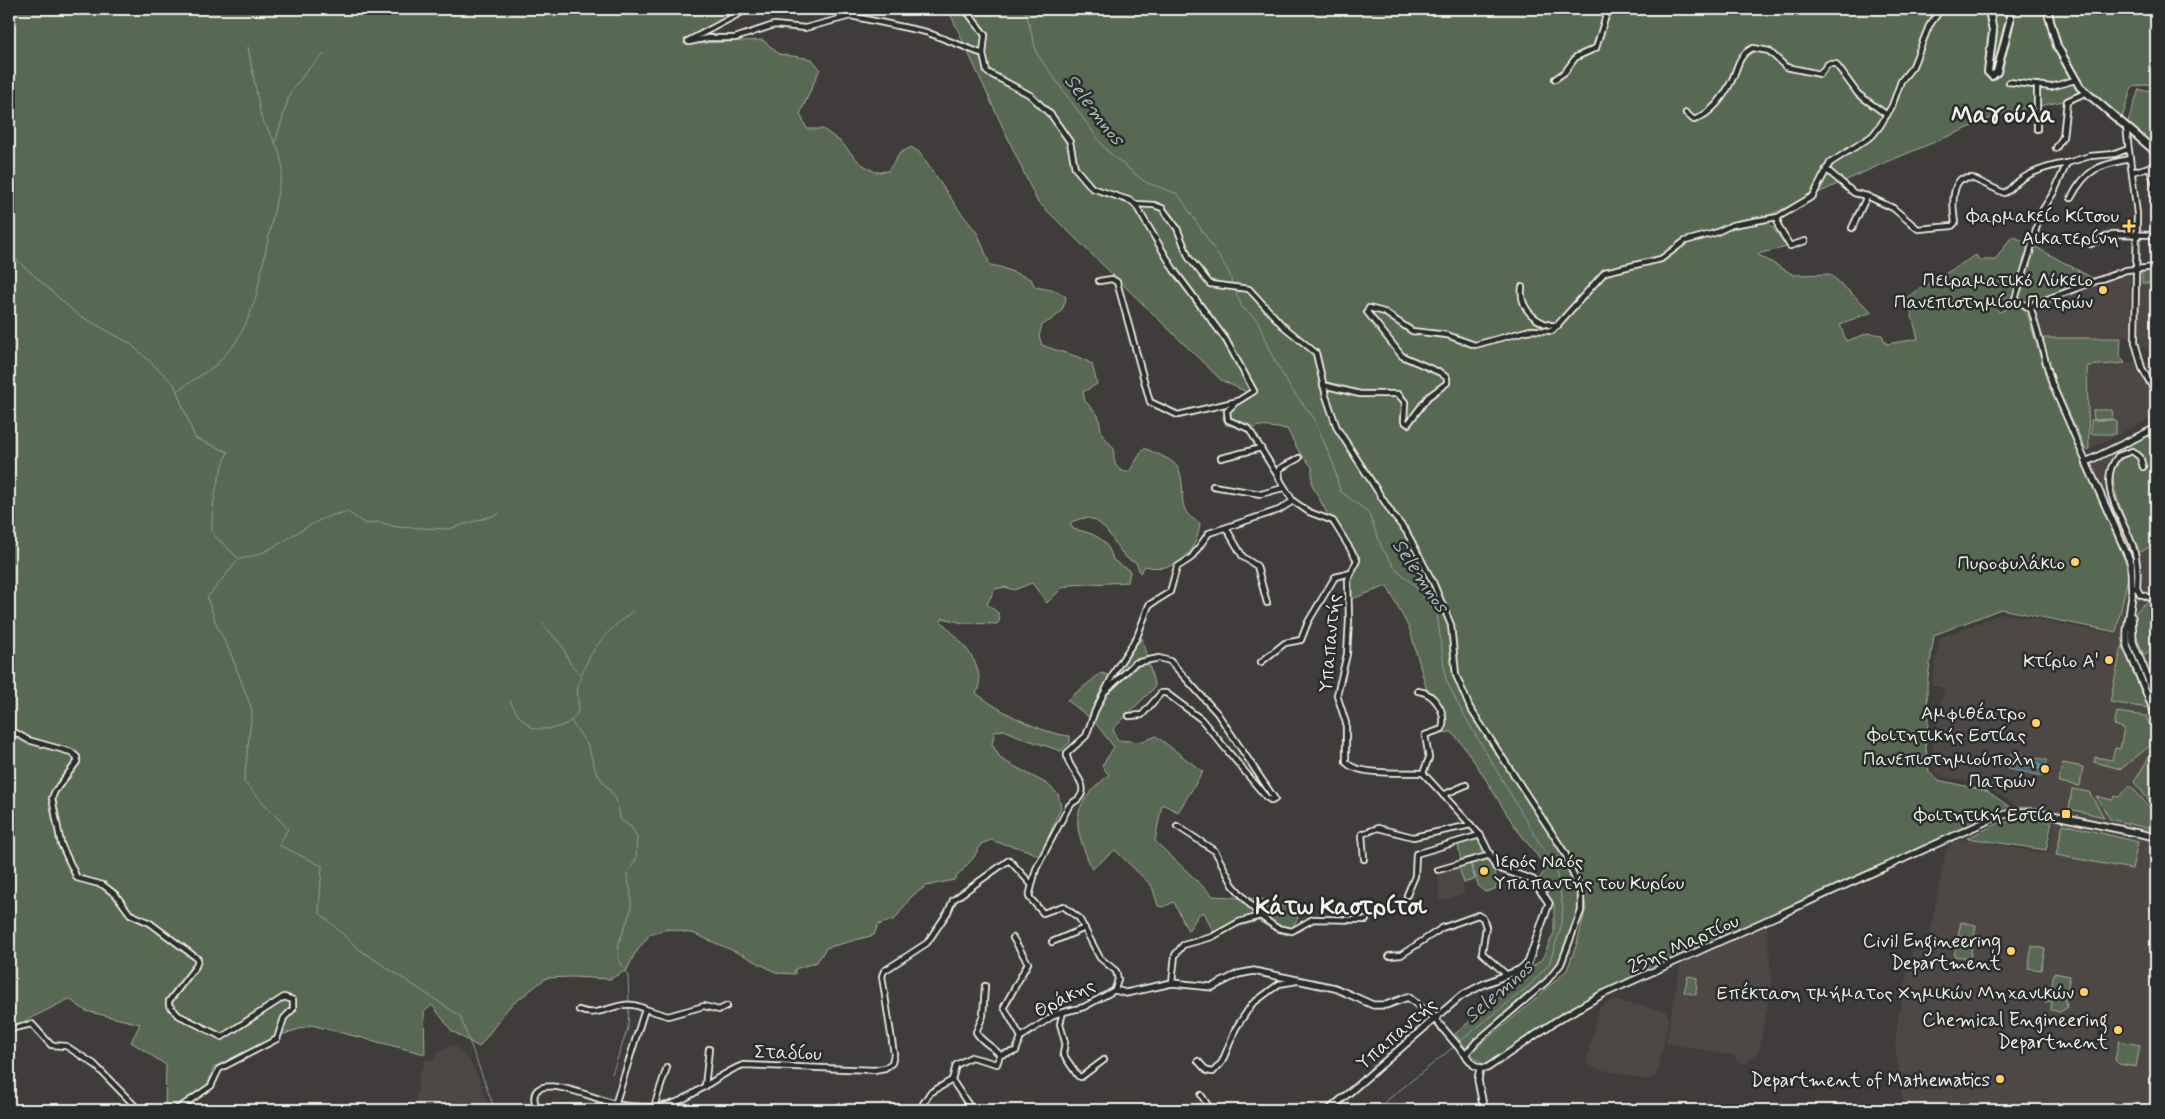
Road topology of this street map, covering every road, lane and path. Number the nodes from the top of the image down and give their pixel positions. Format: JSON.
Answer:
{"nodes":[{"id":1,"x":748,"y":9,"type":"edge"},
{"id":2,"x":965,"y":9,"type":"edge"},
{"id":3,"x":1608,"y":9,"type":"edge"},
{"id":4,"x":1941,"y":9,"type":"edge"},
{"id":5,"x":1990,"y":9,"type":"edge"},
{"id":6,"x":2010,"y":9,"type":"edge"},
{"id":7,"x":2047,"y":9,"type":"edge"},
{"id":8,"x":982,"y":54,"type":"junction"},
{"id":9,"x":1555,"y":79,"type":"dead end"},
{"id":10,"x":2075,"y":80,"type":"junction"},
{"id":11,"x":2009,"y":82,"type":"dead end"},
{"id":12,"x":2038,"y":85,"type":"junction"},
{"id":13,"x":2086,"y":93,"type":"junction"},
{"id":14,"x":1686,"y":113,"type":"dead end"},
{"id":15,"x":1887,"y":115,"type":"junction"},
{"id":16,"x":2126,"y":127,"type":"junction"},
{"id":17,"x":2037,"y":129,"type":"dead end"},
{"id":18,"x":2056,"y":148,"type":"dead end"},
{"id":19,"x":2128,"y":149,"type":"junction"},
{"id":20,"x":2156,"y":152,"type":"edge"},
{"id":21,"x":2130,"y":159,"type":"junction"},
{"id":22,"x":2067,"y":163,"type":"junction"},
{"id":23,"x":2156,"y":164,"type":"edge"},
{"id":24,"x":2149,"y":167,"type":"junction"},
{"id":25,"x":1826,"y":169,"type":"junction"},
{"id":26,"x":2132,"y":172,"type":"junction"},
{"id":27,"x":2156,"y":183,"type":"edge"},
{"id":28,"x":1867,"y":196,"type":"junction"},
{"id":29,"x":2071,"y":198,"type":"dead end"},
{"id":30,"x":1135,"y":204,"type":"junction"},
{"id":31,"x":1778,"y":218,"type":"junction"},
{"id":32,"x":1852,"y":228,"type":"dead end"},
{"id":33,"x":2136,"y":235,"type":"junction"},
{"id":34,"x":2156,"y":235,"type":"edge"},
{"id":35,"x":1805,"y":241,"type":"dead end"},
{"id":36,"x":2091,"y":244,"type":"dead end"},
{"id":37,"x":2156,"y":267,"type":"edge"},
{"id":38,"x":2136,"y":268,"type":"junction"},
{"id":39,"x":1099,"y":281,"type":"dead end"},
{"id":40,"x":1522,"y":287,"type":"dead end"},
{"id":41,"x":2031,"y":309,"type":"junction"},
{"id":42,"x":1558,"y":326,"type":"junction"},
{"id":43,"x":1323,"y":385,"type":"junction"},
{"id":44,"x":2156,"y":394,"type":"edge"},
{"id":45,"x":1238,"y":400,"type":"junction"},
{"id":46,"x":2156,"y":417,"type":"edge"},
{"id":47,"x":2155,"y":428,"type":"edge"},
{"id":48,"x":1261,"y":448,"type":"junction"},
{"id":49,"x":1221,"y":458,"type":"dead end"},
{"id":50,"x":1299,"y":458,"type":"dead end"},
{"id":51,"x":2086,"y":462,"type":"junction"},
{"id":52,"x":2143,"y":467,"type":"dead end"},
{"id":53,"x":1213,"y":486,"type":"dead end"},
{"id":54,"x":1282,"y":486,"type":"junction"},
{"id":55,"x":1293,"y":501,"type":"junction"},
{"id":56,"x":1226,"y":528,"type":"junction"},
{"id":57,"x":1351,"y":572,"type":"junction"},
{"id":58,"x":2135,"y":588,"type":"junction"},
{"id":59,"x":2151,"y":598,"type":"dead end"},
{"id":60,"x":1266,"y":603,"type":"dead end"},
{"id":61,"x":2132,"y":603,"type":"junction"},
{"id":62,"x":1261,"y":662,"type":"dead end"},
{"id":63,"x":1106,"y":690,"type":"junction"},
{"id":64,"x":1418,"y":691,"type":"dead end"},
{"id":65,"x":2156,"y":698,"type":"edge"},
{"id":66,"x":1130,"y":716,"type":"dead end"},
{"id":67,"x":2156,"y":716,"type":"edge"},
{"id":68,"x":9,"y":729,"type":"edge"},
{"id":69,"x":1423,"y":773,"type":"junction"},
{"id":70,"x":1466,"y":785,"type":"dead end"},
{"id":71,"x":1443,"y":795,"type":"junction"},
{"id":72,"x":1471,"y":825,"type":"junction"},
{"id":73,"x":1178,"y":826,"type":"dead end"},
{"id":74,"x":1480,"y":834,"type":"junction"},
{"id":75,"x":2156,"y":836,"type":"edge"},
{"id":76,"x":1490,"y":855,"type":"junction"},
{"id":77,"x":1364,"y":859,"type":"dead end"},
{"id":78,"x":1438,"y":870,"type":"dead end"},
{"id":79,"x":1031,"y":884,"type":"junction"},
{"id":80,"x":1407,"y":895,"type":"dead end"},
{"id":81,"x":1260,"y":916,"type":"junction"},
{"id":82,"x":1366,"y":920,"type":"dead end"},
{"id":83,"x":1085,"y":928,"type":"junction"},
{"id":84,"x":1013,"y":938,"type":"dead end"},
{"id":85,"x":1052,"y":942,"type":"dead end"},
{"id":86,"x":1389,"y":956,"type":"dead end"},
{"id":87,"x":1507,"y":975,"type":"junction"},
{"id":88,"x":1298,"y":980,"type":"junction"},
{"id":89,"x":1172,"y":983,"type":"junction"},
{"id":90,"x":985,"y":986,"type":"dead end"},
{"id":91,"x":1115,"y":990,"type":"junction"},
{"id":92,"x":727,"y":1006,"type":"dead end"},
{"id":93,"x":645,"y":1009,"type":"junction"},
{"id":94,"x":579,"y":1010,"type":"dead end"},
{"id":95,"x":1063,"y":1012,"type":"junction"},
{"id":96,"x":1434,"y":1018,"type":"junction"},
{"id":97,"x":9,"y":1029,"type":"edge"},
{"id":98,"x":1021,"y":1037,"type":"junction"},
{"id":99,"x":709,"y":1049,"type":"dead end"},
{"id":100,"x":1463,"y":1053,"type":"junction"},
{"id":101,"x":1000,"y":1055,"type":"junction"},
{"id":102,"x":1104,"y":1060,"type":"dead end"},
{"id":103,"x":1198,"y":1060,"type":"dead end"},
{"id":104,"x":667,"y":1067,"type":"dead end"},
{"id":105,"x":1480,"y":1068,"type":"junction"},
{"id":106,"x":952,"y":1080,"type":"junction"},
{"id":107,"x":705,"y":1087,"type":"junction"},
{"id":108,"x":1201,"y":1095,"type":"dead end"},
{"id":109,"x":615,"y":1105,"type":"junction"},
{"id":110,"x":654,"y":1109,"type":"edge"},
{"id":111,"x":140,"y":1110,"type":"edge"},
{"id":112,"x":176,"y":1110,"type":"edge"},
{"id":113,"x":536,"y":1110,"type":"edge"},
{"id":114,"x":919,"y":1110,"type":"edge"},
{"id":115,"x":972,"y":1110,"type":"edge"},
{"id":116,"x":1211,"y":1110,"type":"edge"},
{"id":117,"x":1330,"y":1110,"type":"edge"},
{"id":118,"x":1484,"y":1110,"type":"edge"}],
"edges":[{"from":1,"to":8,"type":"street"},
{"from":2,"to":8,"type":"street"},
{"from":3,"to":9,"type":"street"},
{"from":4,"to":15,"type":"street"},
{"from":5,"to":6,"type":"main road"},
{"from":7,"to":10,"type":"main road"},
{"from":8,"to":30,"type":"street"},
{"from":10,"to":12,"type":"street"},
{"from":10,"to":13,"type":"main road"},
{"from":11,"to":12,"type":"street"},
{"from":12,"to":17,"type":"street"},
{"from":13,"to":16,"type":"main road"},
{"from":13,"to":18,"type":"street"},
{"from":14,"to":15,"type":"street"},
{"from":15,"to":25,"type":"street"},
{"from":16,"to":19,"type":"street"},
{"from":16,"to":20,"type":"main road"},
{"from":19,"to":21,"type":"street"},
{"from":19,"to":22,"type":"street"},
{"from":21,"to":26,"type":"street"},
{"from":21,"to":29,"type":"street"},
{"from":22,"to":28,"type":"street"},
{"from":22,"to":41,"type":"street"},
{"from":23,"to":24,"type":"street"},
{"from":24,"to":26,"type":"street"},
{"from":24,"to":27,"type":"street"},
{"from":25,"to":28,"type":"street"},
{"from":25,"to":31,"type":"street"},
{"from":26,"to":33,"type":"street"},
{"from":28,"to":32,"type":"street"},
{"from":30,"to":43,"type":"street"},
{"from":30,"to":45,"type":"street"},
{"from":31,"to":35,"type":"street"},
{"from":31,"to":42,"type":"street"},
{"from":33,"to":34,"type":"street"},
{"from":33,"to":36,"type":"street"},
{"from":33,"to":38,"type":"street"},
{"from":37,"to":38,"type":"street"},
{"from":38,"to":41,"type":"street"},
{"from":38,"to":44,"type":"street"},
{"from":39,"to":45,"type":"street"},
{"from":40,"to":42,"type":"street"},
{"from":41,"to":51,"type":"street"},
{"from":42,"to":43,"type":"street"},
{"from":43,"to":100,"type":"street"},
{"from":45,"to":48,"type":"street","name":"Υπαπαντής"},
{"from":46,"to":47,"type":"street"},
{"from":47,"to":51,"type":"street"},
{"from":48,"to":49,"type":"street"},
{"from":48,"to":54,"type":"street","name":"Υπαπαντής"},
{"from":50,"to":54,"type":"street"},
{"from":51,"to":58,"type":"street"},
{"from":52,"to":58,"type":"street"},
{"from":53,"to":54,"type":"street"},
{"from":54,"to":55,"type":"street","name":"Υπαπαντής"},
{"from":55,"to":56,"type":"street"},
{"from":55,"to":57,"type":"street","name":"Υπαπαντής"},
{"from":56,"to":60,"type":"street"},
{"from":56,"to":63,"type":"street"},
{"from":57,"to":62,"type":"street"},
{"from":57,"to":69,"type":"street","name":"Υπαπαντής"},
{"from":58,"to":59,"type":"street"},
{"from":58,"to":61,"type":"street"},
{"from":61,"to":65,"type":"street"},
{"from":61,"to":67,"type":"street"},
{"from":63,"to":66,"type":"street"},
{"from":63,"to":79,"type":"street"},
{"from":64,"to":69,"type":"street"},
{"from":68,"to":112,"type":"street"},
{"from":69,"to":71,"type":"street","name":"Υπαπαντής"},
{"from":70,"to":71,"type":"street"},
{"from":71,"to":72,"type":"street","name":"Υπαπαντής"},
{"from":72,"to":74,"type":"street","name":"Υπαπαντής"},
{"from":72,"to":77,"type":"street"},
{"from":73,"to":81,"type":"street"},
{"from":74,"to":76,"type":"street","name":"Υπαπαντής"},
{"from":74,"to":80,"type":"street"},
{"from":75,"to":105,"type":"street","name":"25ης Μαρτίου"},
{"from":76,"to":78,"type":"street"},
{"from":76,"to":87,"type":"street","name":"Υπαπαντής"},
{"from":79,"to":83,"type":"street"},
{"from":79,"to":107,"type":"street","name":"Σταδίου"},
{"from":81,"to":82,"type":"street"},
{"from":81,"to":89,"type":"street"},
{"from":83,"to":85,"type":"street"},
{"from":83,"to":91,"type":"street"},
{"from":84,"to":98,"type":"street","name":"Θράκης"},
{"from":86,"to":87,"type":"street"},
{"from":87,"to":96,"type":"street","name":"Υπαπαντής"},
{"from":88,"to":89,"type":"street"},
{"from":88,"to":96,"type":"street"},
{"from":88,"to":103,"type":"street"},
{"from":89,"to":91,"type":"street"},
{"from":90,"to":101,"type":"street"},
{"from":91,"to":95,"type":"street","name":"Θράκης"},
{"from":92,"to":93,"type":"street"},
{"from":93,"to":94,"type":"street"},
{"from":93,"to":109,"type":"street"},
{"from":95,"to":98,"type":"street","name":"Θράκης"},
{"from":95,"to":102,"type":"street"},
{"from":96,"to":100,"type":"street"},
{"from":96,"to":117,"type":"street","name":"Υπαπαντής"},
{"from":97,"to":111,"type":"street"},
{"from":98,"to":101,"type":"street"},
{"from":99,"to":107,"type":"street"},
{"from":100,"to":105,"type":"street"},
{"from":101,"to":106,"type":"street"},
{"from":104,"to":110,"type":"street"},
{"from":105,"to":118,"type":"street"},
{"from":106,"to":114,"type":"street"},
{"from":106,"to":115,"type":"street"},
{"from":107,"to":110,"type":"street","name":"Σταδίου"},
{"from":108,"to":116,"type":"street"},
{"from":109,"to":110,"type":"street","name":"Σταδίου"},
{"from":109,"to":113,"type":"street","name":"Σταδίου"}]}
